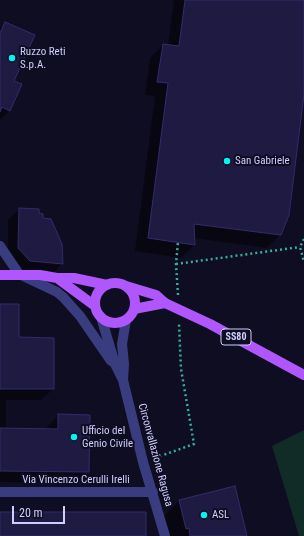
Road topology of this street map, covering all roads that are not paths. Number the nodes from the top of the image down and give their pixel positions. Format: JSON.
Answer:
{"nodes":[{"id":1,"x":0,"y":246,"type":"edge"},
{"id":2,"x":19,"y":274,"type":"junction"},
{"id":3,"x":0,"y":275,"type":"edge"},
{"id":4,"x":57,"y":278,"type":"junction"},
{"id":5,"x":107,"y":285,"type":"junction"},
{"id":6,"x":125,"y":286,"type":"junction"},
{"id":7,"x":165,"y":303,"type":"junction"},
{"id":8,"x":95,"y":306,"type":"junction"},
{"id":9,"x":134,"y":310,"type":"junction"},
{"id":10,"x":101,"y":317,"type":"junction"},
{"id":11,"x":126,"y":320,"type":"junction"},
{"id":12,"x":304,"y":375,"type":"edge"},
{"id":13,"x":123,"y":380,"type":"junction"},
{"id":14,"x":0,"y":492,"type":"edge"},
{"id":15,"x":153,"y":492,"type":"junction"},
{"id":16,"x":165,"y":536,"type":"edge"}],
"edges":[{"from":1,"to":2,"type":"street"},
{"from":2,"to":3,"type":"main road","number":"SS80"},
{"from":2,"to":4,"type":"main road","number":"SS80"},
{"from":2,"to":13,"type":"street","name":"Circonvallazione Ragusa"},
{"from":4,"to":5,"type":"main road","number":"SS80"},
{"from":4,"to":8,"type":"main road","number":"SS80"},
{"from":5,"to":6,"type":"main road","number":"SS80"},
{"from":5,"to":8,"type":"main road"},
{"from":6,"to":7,"type":"main road","number":"SS80"},
{"from":6,"to":9,"type":"main road"},
{"from":7,"to":9,"type":"main road"},
{"from":7,"to":12,"type":"main road","number":"SS80","bridge":true},
{"from":8,"to":10,"type":"main road","number":"SS80"},
{"from":9,"to":11,"type":"main road"},
{"from":10,"to":11,"type":"main road"},
{"from":10,"to":13,"type":"street","name":"Circonvallazione Ragusa"},
{"from":11,"to":13,"type":"street","name":"Circonvallazione Ragusa"},
{"from":13,"to":15,"type":"street","name":"Circonvallazione Ragusa"},
{"from":14,"to":15,"type":"street","name":"Via Vincenzo Cerulli Irelli"},
{"from":15,"to":16,"type":"street","name":"Circonvallazione Ragusa"}]}
